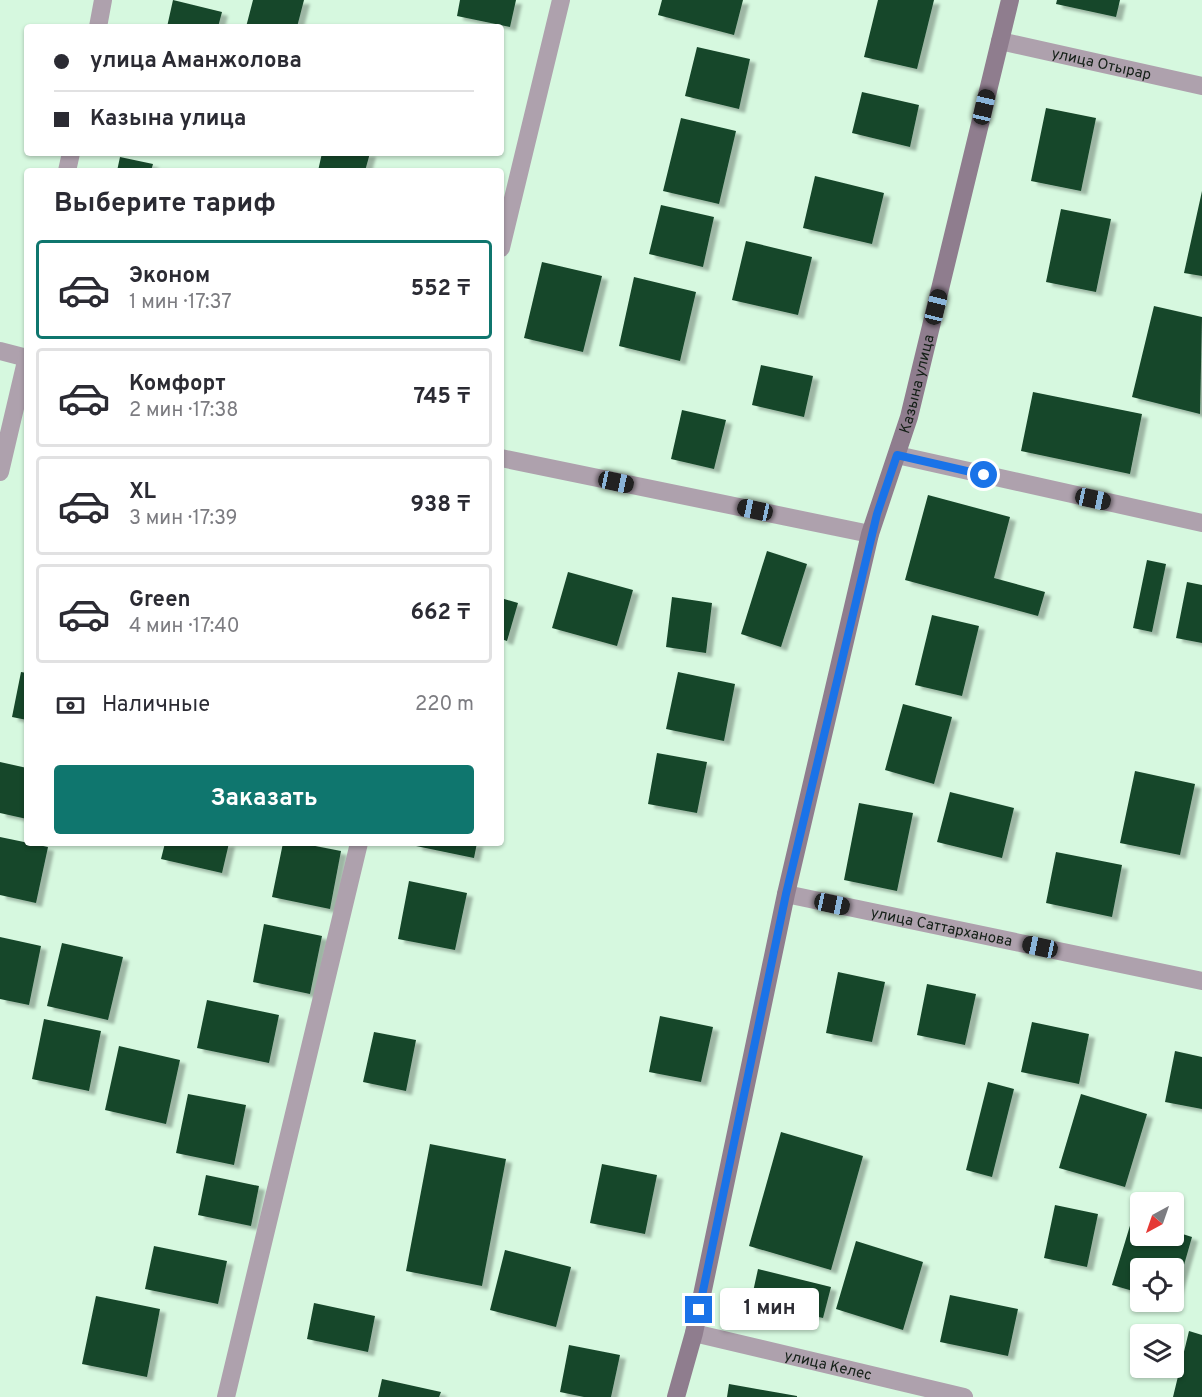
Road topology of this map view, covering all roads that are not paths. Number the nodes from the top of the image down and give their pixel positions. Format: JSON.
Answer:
{"nodes":[{"id":1,"x":103,"y":0,"type":"edge"},
{"id":2,"x":561,"y":0,"type":"edge"},
{"id":3,"x":1010,"y":0,"type":"edge"},
{"id":4,"x":99,"y":24,"type":"edge"},
{"id":5,"x":1000,"y":41,"type":"junction"},
{"id":6,"x":1202,"y":86,"type":"edge"},
{"id":7,"x":504,"y":236,"type":"edge"},
{"id":8,"x":0,"y":351,"type":"edge"},
{"id":9,"x":24,"y":357,"type":"edge"},
{"id":10,"x":24,"y":371,"type":"edge"},
{"id":11,"x":897,"y":455,"type":"junction"},
{"id":12,"x":504,"y":459,"type":"edge"},
{"id":13,"x":0,"y":472,"type":"edge"},
{"id":14,"x":1202,"y":523,"type":"edge"},
{"id":15,"x":870,"y":534,"type":"junction"},
{"id":16,"x":357,"y":846,"type":"edge"},
{"id":17,"x":786,"y":894,"type":"junction"},
{"id":18,"x":1202,"y":981,"type":"edge"},
{"id":19,"x":694,"y":1333,"type":"junction"},
{"id":20,"x":226,"y":1397,"type":"edge"},
{"id":21,"x":676,"y":1397,"type":"edge"},
{"id":22,"x":964,"y":1397,"type":"edge"}],
"edges":[{"from":1,"to":4,"type":"street"},
{"from":2,"to":7,"type":"street"},
{"from":3,"to":5,"type":"street","name":"Казына улица"},
{"from":5,"to":6,"type":"street","name":"улица Отырар"},
{"from":5,"to":11,"type":"street","name":"Казына улица"},
{"from":8,"to":9,"type":"street"},
{"from":10,"to":13,"type":"street"},
{"from":11,"to":14,"type":"street"},
{"from":11,"to":15,"type":"street","name":"Казына улица"},
{"from":12,"to":15,"type":"street"},
{"from":15,"to":17,"type":"street","name":"Казына улица"},
{"from":16,"to":20,"type":"street"},
{"from":17,"to":18,"type":"street","name":"улица Саттарханова"},
{"from":17,"to":19,"type":"street","name":"Казына улица"},
{"from":19,"to":21,"type":"street","name":"Казына улица"},
{"from":19,"to":22,"type":"street","name":"улица Келес"}]}
